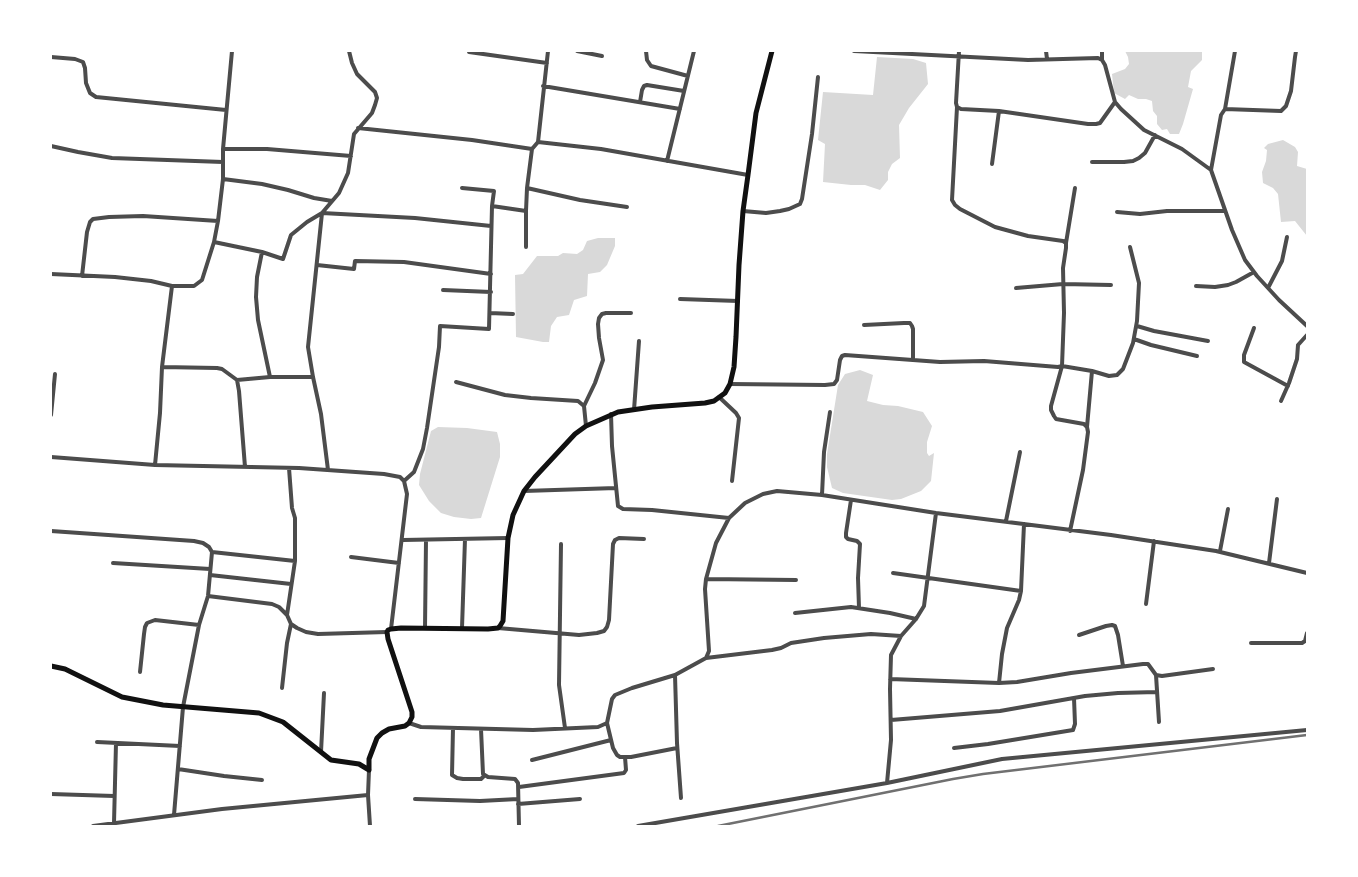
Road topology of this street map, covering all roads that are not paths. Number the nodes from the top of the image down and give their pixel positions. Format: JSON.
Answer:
{"nodes":[{"id":1,"x":232,"y":51,"type":"edge"},
{"id":2,"x":349,"y":51,"type":"edge"},
{"id":3,"x":548,"y":51,"type":"edge"},
{"id":4,"x":577,"y":51,"type":"edge"},
{"id":5,"x":646,"y":51,"type":"edge"},
{"id":6,"x":694,"y":51,"type":"edge"},
{"id":7,"x":772,"y":51,"type":"edge"},
{"id":8,"x":854,"y":51,"type":"edge"},
{"id":9,"x":1046,"y":51,"type":"edge"},
{"id":10,"x":1102,"y":51,"type":"edge"},
{"id":11,"x":1235,"y":51,"type":"edge"},
{"id":12,"x":1296,"y":51,"type":"edge"},
{"id":13,"x":469,"y":52,"type":"edge"},
{"id":14,"x":890,"y":52,"type":"edge"},
{"id":15,"x":959,"y":54,"type":"edge"},
{"id":16,"x":602,"y":56,"type":"dead end"},
{"id":17,"x":51,"y":57,"type":"edge"},
{"id":18,"x":1047,"y":59,"type":"junction"},
{"id":19,"x":1102,"y":60,"type":"junction"},
{"id":20,"x":547,"y":63,"type":"junction"},
{"id":21,"x":688,"y":76,"type":"junction"},
{"id":22,"x":818,"y":77,"type":"dead end"},
{"id":23,"x":544,"y":86,"type":"junction"},
{"id":24,"x":684,"y":91,"type":"junction"},
{"id":25,"x":640,"y":102,"type":"junction"},
{"id":26,"x":1115,"y":102,"type":"junction"},
{"id":27,"x":957,"y":107,"type":"junction"},
{"id":28,"x":680,"y":109,"type":"junction"},
{"id":29,"x":1225,"y":109,"type":"junction"},
{"id":30,"x":226,"y":110,"type":"junction"},
{"id":31,"x":999,"y":111,"type":"junction"},
{"id":32,"x":358,"y":128,"type":"junction"},
{"id":33,"x":1155,"y":135,"type":"junction"},
{"id":34,"x":538,"y":142,"type":"junction"},
{"id":35,"x":51,"y":146,"type":"edge"},
{"id":36,"x":223,"y":149,"type":"junction"},
{"id":37,"x":532,"y":149,"type":"junction"},
{"id":38,"x":351,"y":156,"type":"junction"},
{"id":39,"x":667,"y":161,"type":"junction"},
{"id":40,"x":222,"y":162,"type":"junction"},
{"id":41,"x":1092,"y":162,"type":"dead end"},
{"id":42,"x":992,"y":164,"type":"dead end"},
{"id":43,"x":1211,"y":170,"type":"junction"},
{"id":44,"x":748,"y":175,"type":"junction"},
{"id":45,"x":223,"y":179,"type":"junction"},
{"id":46,"x":462,"y":188,"type":"dead end"},
{"id":47,"x":527,"y":188,"type":"junction"},
{"id":48,"x":1075,"y":188,"type":"dead end"},
{"id":49,"x":332,"y":201,"type":"junction"},
{"id":50,"x":492,"y":206,"type":"junction"},
{"id":51,"x":627,"y":207,"type":"dead end"},
{"id":52,"x":526,"y":211,"type":"junction"},
{"id":53,"x":743,"y":211,"type":"junction"},
{"id":54,"x":1225,"y":211,"type":"junction"},
{"id":55,"x":1117,"y":212,"type":"dead end"},
{"id":56,"x":322,"y":213,"type":"junction"},
{"id":57,"x":218,"y":222,"type":"junction"},
{"id":58,"x":491,"y":226,"type":"junction"},
{"id":59,"x":1287,"y":237,"type":"dead end"},
{"id":60,"x":214,"y":242,"type":"junction"},
{"id":61,"x":1066,"y":243,"type":"junction"},
{"id":62,"x":526,"y":247,"type":"dead end"},
{"id":63,"x":1130,"y":247,"type":"dead end"},
{"id":64,"x":262,"y":252,"type":"junction"},
{"id":65,"x":317,"y":265,"type":"junction"},
{"id":66,"x":1254,"y":272,"type":"junction"},
{"id":67,"x":51,"y":274,"type":"edge"},
{"id":68,"x":490,"y":274,"type":"junction"},
{"id":69,"x":82,"y":276,"type":"junction"},
{"id":70,"x":1063,"y":284,"type":"junction"},
{"id":71,"x":1111,"y":285,"type":"dead end"},
{"id":72,"x":172,"y":286,"type":"junction"},
{"id":73,"x":1196,"y":286,"type":"dead end"},
{"id":74,"x":1016,"y":288,"type":"dead end"},
{"id":75,"x":1268,"y":288,"type":"junction"},
{"id":76,"x":443,"y":290,"type":"dead end"},
{"id":77,"x":491,"y":292,"type":"junction"},
{"id":78,"x":680,"y":299,"type":"dead end"},
{"id":79,"x":738,"y":301,"type":"junction"},
{"id":80,"x":490,"y":313,"type":"junction"},
{"id":81,"x":631,"y":313,"type":"dead end"},
{"id":82,"x":513,"y":314,"type":"dead end"},
{"id":83,"x":864,"y":325,"type":"dead end"},
{"id":84,"x":1137,"y":326,"type":"junction"},
{"id":85,"x":1307,"y":326,"type":"edge"},
{"id":86,"x":1254,"y":328,"type":"dead end"},
{"id":87,"x":1307,"y":335,"type":"edge"},
{"id":88,"x":1134,"y":339,"type":"junction"},
{"id":89,"x":1208,"y":340,"type":"dead end"},
{"id":90,"x":639,"y":341,"type":"dead end"},
{"id":91,"x":1197,"y":356,"type":"dead end"},
{"id":92,"x":913,"y":360,"type":"junction"},
{"id":93,"x":1062,"y":366,"type":"junction"},
{"id":94,"x":162,"y":367,"type":"junction"},
{"id":95,"x":1092,"y":371,"type":"junction"},
{"id":96,"x":55,"y":374,"type":"dead end"},
{"id":97,"x":270,"y":377,"type":"junction"},
{"id":98,"x":313,"y":378,"type":"junction"},
{"id":99,"x":237,"y":380,"type":"junction"},
{"id":100,"x":456,"y":382,"type":"dead end"},
{"id":101,"x":730,"y":384,"type":"junction"},
{"id":102,"x":1288,"y":386,"type":"junction"},
{"id":103,"x":719,"y":397,"type":"junction"},
{"id":104,"x":1281,"y":400,"type":"dead end"},
{"id":105,"x":584,"y":406,"type":"junction"},
{"id":106,"x":634,"y":410,"type":"junction"},
{"id":107,"x":830,"y":412,"type":"dead end"},
{"id":108,"x":611,"y":414,"type":"junction"},
{"id":109,"x":51,"y":415,"type":"edge"},
{"id":110,"x":586,"y":426,"type":"junction"},
{"id":111,"x":1087,"y":427,"type":"junction"},
{"id":112,"x":1020,"y":452,"type":"dead end"},
{"id":113,"x":51,"y":457,"type":"edge"},
{"id":114,"x":155,"y":465,"type":"junction"},
{"id":115,"x":245,"y":467,"type":"junction"},
{"id":116,"x":288,"y":468,"type":"junction"},
{"id":117,"x":328,"y":470,"type":"junction"},
{"id":118,"x":404,"y":481,"type":"junction"},
{"id":119,"x":732,"y":481,"type":"dead end"},
{"id":120,"x":616,"y":488,"type":"junction"},
{"id":121,"x":524,"y":491,"type":"junction"},
{"id":122,"x":822,"y":495,"type":"junction"},
{"id":123,"x":1277,"y":499,"type":"dead end"},
{"id":124,"x":851,"y":500,"type":"junction"},
{"id":125,"x":1228,"y":509,"type":"dead end"},
{"id":126,"x":936,"y":513,"type":"junction"},
{"id":127,"x":729,"y":518,"type":"junction"},
{"id":128,"x":1006,"y":521,"type":"junction"},
{"id":129,"x":1024,"y":524,"type":"junction"},
{"id":130,"x":51,"y":531,"type":"edge"},
{"id":131,"x":1070,"y":531,"type":"junction"},
{"id":132,"x":508,"y":538,"type":"junction"},
{"id":133,"x":465,"y":539,"type":"junction"},
{"id":134,"x":644,"y":539,"type":"dead end"},
{"id":135,"x":403,"y":540,"type":"junction"},
{"id":136,"x":426,"y":540,"type":"junction"},
{"id":137,"x":1154,"y":541,"type":"junction"},
{"id":138,"x":562,"y":544,"type":"dead end"},
{"id":139,"x":212,"y":552,"type":"junction"},
{"id":140,"x":1220,"y":552,"type":"junction"},
{"id":141,"x":351,"y":557,"type":"dead end"},
{"id":142,"x":295,"y":561,"type":"junction"},
{"id":143,"x":113,"y":563,"type":"dead end"},
{"id":144,"x":399,"y":563,"type":"junction"},
{"id":145,"x":1269,"y":563,"type":"junction"},
{"id":146,"x":210,"y":569,"type":"junction"},
{"id":147,"x":893,"y":573,"type":"dead end"},
{"id":148,"x":1307,"y":573,"type":"edge"},
{"id":149,"x":210,"y":575,"type":"junction"},
{"id":150,"x":928,"y":577,"type":"junction"},
{"id":151,"x":706,"y":579,"type":"junction"},
{"id":152,"x":796,"y":580,"type":"dead end"},
{"id":153,"x":291,"y":584,"type":"junction"},
{"id":154,"x":1021,"y":591,"type":"junction"},
{"id":155,"x":208,"y":596,"type":"junction"},
{"id":156,"x":1146,"y":604,"type":"dead end"},
{"id":157,"x":859,"y":608,"type":"junction"},
{"id":158,"x":795,"y":613,"type":"dead end"},
{"id":159,"x":287,"y":615,"type":"junction"},
{"id":160,"x":916,"y":619,"type":"junction"},
{"id":161,"x":291,"y":624,"type":"junction"},
{"id":162,"x":199,"y":626,"type":"junction"},
{"id":163,"x":424,"y":628,"type":"junction"},
{"id":164,"x":462,"y":628,"type":"junction"},
{"id":165,"x":498,"y":628,"type":"junction"},
{"id":166,"x":389,"y":630,"type":"junction"},
{"id":167,"x":559,"y":633,"type":"junction"},
{"id":168,"x":1307,"y":633,"type":"edge"},
{"id":169,"x":1078,"y":634,"type":"dead end"},
{"id":170,"x":901,"y":636,"type":"junction"},
{"id":171,"x":1251,"y":643,"type":"dead end"},
{"id":172,"x":706,"y":658,"type":"junction"},
{"id":173,"x":51,"y":666,"type":"edge"},
{"id":174,"x":1123,"y":666,"type":"junction"},
{"id":175,"x":1213,"y":669,"type":"dead end"},
{"id":176,"x":140,"y":672,"type":"dead end"},
{"id":177,"x":674,"y":675,"type":"junction"},
{"id":178,"x":1156,"y":675,"type":"junction"},
{"id":179,"x":890,"y":679,"type":"junction"},
{"id":180,"x":999,"y":683,"type":"junction"},
{"id":181,"x":282,"y":688,"type":"dead end"},
{"id":182,"x":1157,"y":692,"type":"junction"},
{"id":183,"x":324,"y":693,"type":"dead end"},
{"id":184,"x":1074,"y":698,"type":"junction"},
{"id":185,"x":183,"y":707,"type":"junction"},
{"id":186,"x":890,"y":720,"type":"junction"},
{"id":187,"x":1159,"y":722,"type":"dead end"},
{"id":188,"x":607,"y":723,"type":"junction"},
{"id":189,"x":409,"y":724,"type":"junction"},
{"id":190,"x":453,"y":728,"type":"junction"},
{"id":191,"x":565,"y":728,"type":"junction"},
{"id":192,"x":481,"y":729,"type":"junction"},
{"id":193,"x":1307,"y":730,"type":"edge"},
{"id":194,"x":611,"y":740,"type":"junction"},
{"id":195,"x":97,"y":742,"type":"dead end"},
{"id":196,"x":116,"y":742,"type":"junction"},
{"id":197,"x":180,"y":746,"type":"junction"},
{"id":198,"x":677,"y":748,"type":"junction"},
{"id":199,"x":954,"y":748,"type":"dead end"},
{"id":200,"x":321,"y":752,"type":"junction"},
{"id":201,"x":625,"y":757,"type":"junction"},
{"id":202,"x":370,"y":759,"type":"junction"},
{"id":203,"x":532,"y":760,"type":"dead end"},
{"id":204,"x":360,"y":764,"type":"junction"},
{"id":205,"x":178,"y":769,"type":"junction"},
{"id":206,"x":369,"y":770,"type":"junction"},
{"id":207,"x":484,"y":776,"type":"junction"},
{"id":208,"x":262,"y":780,"type":"dead end"},
{"id":209,"x":887,"y":783,"type":"junction"},
{"id":210,"x":518,"y":787,"type":"junction"},
{"id":211,"x":51,"y":794,"type":"edge"},
{"id":212,"x":368,"y":795,"type":"junction"},
{"id":213,"x":114,"y":796,"type":"junction"},
{"id":214,"x":681,"y":798,"type":"dead end"},
{"id":215,"x":415,"y":800,"type":"dead end"},
{"id":216,"x":580,"y":800,"type":"dead end"},
{"id":217,"x":518,"y":802,"type":"junction"},
{"id":218,"x":174,"y":815,"type":"junction"},
{"id":219,"x":114,"y":823,"type":"junction"},
{"id":220,"x":93,"y":826,"type":"edge"},
{"id":221,"x":370,"y":826,"type":"edge"},
{"id":222,"x":519,"y":826,"type":"edge"},
{"id":223,"x":638,"y":826,"type":"edge"}],
"edges":[{"from":1,"to":30,"type":"street"},
{"from":2,"to":32,"type":"street"},
{"from":3,"to":20,"type":"street"},
{"from":4,"to":16,"type":"street"},
{"from":5,"to":21,"type":"street"},
{"from":6,"to":21,"type":"street"},
{"from":7,"to":44,"type":"main road"},
{"from":8,"to":14,"type":"street"},
{"from":9,"to":18,"type":"street"},
{"from":10,"to":19,"type":"street"},
{"from":11,"to":29,"type":"street"},
{"from":12,"to":29,"type":"street"},
{"from":13,"to":20,"type":"street"},
{"from":14,"to":15,"type":"street"},
{"from":15,"to":18,"type":"street"},
{"from":15,"to":27,"type":"street"},
{"from":17,"to":30,"type":"street"},
{"from":18,"to":19,"type":"street"},
{"from":19,"to":26,"type":"street"},
{"from":20,"to":23,"type":"street"},
{"from":21,"to":24,"type":"street"},
{"from":22,"to":53,"type":"street"},
{"from":23,"to":25,"type":"street"},
{"from":23,"to":34,"type":"street"},
{"from":24,"to":25,"type":"street"},
{"from":24,"to":28,"type":"street"},
{"from":25,"to":28,"type":"street"},
{"from":26,"to":31,"type":"street"},
{"from":26,"to":33,"type":"street"},
{"from":27,"to":31,"type":"street"},
{"from":27,"to":61,"type":"street"},
{"from":28,"to":39,"type":"street"},
{"from":29,"to":43,"type":"street"},
{"from":30,"to":36,"type":"street"},
{"from":31,"to":42,"type":"street"},
{"from":32,"to":37,"type":"street"},
{"from":32,"to":38,"type":"street"},
{"from":33,"to":41,"type":"street"},
{"from":33,"to":43,"type":"street"},
{"from":34,"to":37,"type":"street"},
{"from":34,"to":39,"type":"street"},
{"from":35,"to":40,"type":"street"},
{"from":36,"to":38,"type":"street"},
{"from":36,"to":40,"type":"street"},
{"from":37,"to":47,"type":"street"},
{"from":38,"to":49,"type":"street"},
{"from":39,"to":44,"type":"street"},
{"from":40,"to":45,"type":"street"},
{"from":43,"to":54,"type":"street"},
{"from":44,"to":53,"type":"main road"},
{"from":45,"to":49,"type":"street"},
{"from":45,"to":57,"type":"street"},
{"from":46,"to":50,"type":"street"},
{"from":47,"to":51,"type":"street"},
{"from":47,"to":52,"type":"street"},
{"from":48,"to":61,"type":"street"},
{"from":49,"to":56,"type":"street"},
{"from":50,"to":52,"type":"street"},
{"from":50,"to":58,"type":"street"},
{"from":52,"to":62,"type":"street"},
{"from":53,"to":79,"type":"main road"},
{"from":54,"to":55,"type":"street"},
{"from":54,"to":66,"type":"street"},
{"from":56,"to":58,"type":"street"},
{"from":56,"to":64,"type":"street"},
{"from":56,"to":65,"type":"street"},
{"from":57,"to":60,"type":"street"},
{"from":57,"to":69,"type":"street"},
{"from":58,"to":68,"type":"street"},
{"from":59,"to":75,"type":"street"},
{"from":60,"to":64,"type":"street"},
{"from":60,"to":72,"type":"street"},
{"from":61,"to":70,"type":"street"},
{"from":63,"to":84,"type":"street"},
{"from":64,"to":97,"type":"street"},
{"from":65,"to":68,"type":"street"},
{"from":65,"to":98,"type":"street"},
{"from":66,"to":73,"type":"street"},
{"from":66,"to":75,"type":"street"},
{"from":67,"to":69,"type":"street"},
{"from":68,"to":77,"type":"street"},
{"from":69,"to":72,"type":"street"},
{"from":70,"to":71,"type":"street"},
{"from":70,"to":74,"type":"street"},
{"from":70,"to":93,"type":"street"},
{"from":72,"to":94,"type":"street"},
{"from":75,"to":85,"type":"street"},
{"from":76,"to":77,"type":"street"},
{"from":77,"to":80,"type":"street"},
{"from":78,"to":79,"type":"street"},
{"from":79,"to":101,"type":"main road"},
{"from":80,"to":82,"type":"street"},
{"from":80,"to":118,"type":"street"},
{"from":81,"to":105,"type":"street"},
{"from":83,"to":92,"type":"street"},
{"from":84,"to":88,"type":"street"},
{"from":84,"to":89,"type":"street"},
{"from":86,"to":102,"type":"street"},
{"from":87,"to":102,"type":"street"},
{"from":88,"to":91,"type":"street"},
{"from":88,"to":95,"type":"street"},
{"from":90,"to":106,"type":"street"},
{"from":92,"to":93,"type":"street"},
{"from":92,"to":101,"type":"street"},
{"from":93,"to":95,"type":"street"},
{"from":93,"to":111,"type":"street"},
{"from":94,"to":99,"type":"street"},
{"from":94,"to":114,"type":"street"},
{"from":95,"to":111,"type":"street"},
{"from":96,"to":109,"type":"street"},
{"from":97,"to":98,"type":"street"},
{"from":97,"to":99,"type":"street"},
{"from":98,"to":117,"type":"street"},
{"from":99,"to":115,"type":"street"},
{"from":100,"to":105,"type":"street"},
{"from":101,"to":103,"type":"main road"},
{"from":102,"to":104,"type":"street"},
{"from":103,"to":106,"type":"main road"},
{"from":103,"to":119,"type":"street"},
{"from":105,"to":110,"type":"street"},
{"from":106,"to":108,"type":"main road"},
{"from":107,"to":122,"type":"street"},
{"from":108,"to":110,"type":"main road"},
{"from":108,"to":120,"type":"street"},
{"from":110,"to":121,"type":"main road"},
{"from":111,"to":131,"type":"street"},
{"from":112,"to":128,"type":"street"},
{"from":113,"to":114,"type":"street"},
{"from":114,"to":115,"type":"street"},
{"from":115,"to":116,"type":"street"},
{"from":116,"to":117,"type":"street"},
{"from":116,"to":142,"type":"street"},
{"from":117,"to":118,"type":"street"},
{"from":118,"to":135,"type":"street"},
{"from":120,"to":121,"type":"street"},
{"from":120,"to":127,"type":"street"},
{"from":121,"to":132,"type":"main road"},
{"from":122,"to":124,"type":"street"},
{"from":122,"to":127,"type":"street"},
{"from":123,"to":145,"type":"street"},
{"from":124,"to":126,"type":"street"},
{"from":124,"to":157,"type":"street"},
{"from":125,"to":140,"type":"street"},
{"from":126,"to":128,"type":"street"},
{"from":126,"to":150,"type":"street"},
{"from":127,"to":151,"type":"street"},
{"from":128,"to":129,"type":"street"},
{"from":129,"to":131,"type":"street"},
{"from":129,"to":154,"type":"street"},
{"from":130,"to":139,"type":"street"},
{"from":131,"to":137,"type":"street"},
{"from":132,"to":133,"type":"street"},
{"from":132,"to":165,"type":"main road"},
{"from":133,"to":136,"type":"street"},
{"from":133,"to":164,"type":"street"},
{"from":134,"to":167,"type":"street"},
{"from":135,"to":136,"type":"street"},
{"from":135,"to":144,"type":"street"},
{"from":136,"to":163,"type":"street"},
{"from":137,"to":140,"type":"street"},
{"from":137,"to":156,"type":"street"},
{"from":138,"to":167,"type":"street"},
{"from":139,"to":142,"type":"street"},
{"from":139,"to":146,"type":"street"},
{"from":140,"to":145,"type":"street"},
{"from":141,"to":144,"type":"street"},
{"from":142,"to":153,"type":"street"},
{"from":143,"to":146,"type":"street"},
{"from":144,"to":166,"type":"street"},
{"from":145,"to":148,"type":"street"},
{"from":146,"to":149,"type":"street"},
{"from":147,"to":150,"type":"street"},
{"from":149,"to":153,"type":"street"},
{"from":149,"to":155,"type":"street"},
{"from":150,"to":154,"type":"street"},
{"from":150,"to":160,"type":"street"},
{"from":151,"to":152,"type":"street"},
{"from":151,"to":172,"type":"street"},
{"from":153,"to":159,"type":"street"},
{"from":154,"to":180,"type":"street"},
{"from":155,"to":159,"type":"street"},
{"from":155,"to":162,"type":"street"},
{"from":157,"to":158,"type":"street"},
{"from":157,"to":160,"type":"street"},
{"from":159,"to":161,"type":"street"},
{"from":160,"to":170,"type":"street"},
{"from":161,"to":166,"type":"street"},
{"from":161,"to":181,"type":"street"},
{"from":162,"to":176,"type":"street"},
{"from":162,"to":185,"type":"street"},
{"from":163,"to":164,"type":"main road"},
{"from":163,"to":166,"type":"main road"},
{"from":164,"to":165,"type":"main road"},
{"from":165,"to":167,"type":"street"},
{"from":166,"to":189,"type":"main road"},
{"from":167,"to":191,"type":"street"},
{"from":168,"to":171,"type":"street"},
{"from":169,"to":174,"type":"street"},
{"from":170,"to":172,"type":"street"},
{"from":170,"to":179,"type":"street"},
{"from":172,"to":177,"type":"street"},
{"from":173,"to":185,"type":"main road"},
{"from":174,"to":178,"type":"street"},
{"from":174,"to":180,"type":"street"},
{"from":175,"to":178,"type":"street"},
{"from":177,"to":188,"type":"street"},
{"from":177,"to":198,"type":"street"},
{"from":178,"to":182,"type":"street"},
{"from":179,"to":180,"type":"street"},
{"from":179,"to":186,"type":"street"},
{"from":182,"to":184,"type":"street"},
{"from":182,"to":187,"type":"street"},
{"from":183,"to":200,"type":"street"},
{"from":184,"to":186,"type":"street"},
{"from":184,"to":199,"type":"street"},
{"from":185,"to":197,"type":"street"},
{"from":185,"to":200,"type":"main road"},
{"from":186,"to":209,"type":"street"},
{"from":188,"to":191,"type":"street"},
{"from":188,"to":194,"type":"street"},
{"from":189,"to":190,"type":"street"},
{"from":189,"to":202,"type":"main road"},
{"from":190,"to":192,"type":"street"},
{"from":190,"to":207,"type":"street"},
{"from":191,"to":192,"type":"street"},
{"from":192,"to":207,"type":"street"},
{"from":193,"to":209,"type":"street"},
{"from":194,"to":201,"type":"street"},
{"from":194,"to":203,"type":"street"},
{"from":195,"to":196,"type":"street"},
{"from":196,"to":197,"type":"street"},
{"from":196,"to":213,"type":"street"},
{"from":197,"to":205,"type":"street"},
{"from":198,"to":201,"type":"street"},
{"from":198,"to":214,"type":"street"},
{"from":200,"to":204,"type":"main road"},
{"from":201,"to":210,"type":"street"},
{"from":202,"to":204,"type":"main road"},
{"from":202,"to":206,"type":"main road"},
{"from":204,"to":206,"type":"main road"},
{"from":205,"to":208,"type":"street"},
{"from":205,"to":218,"type":"street"},
{"from":206,"to":212,"type":"street"},
{"from":207,"to":210,"type":"street"},
{"from":209,"to":223,"type":"street"},
{"from":210,"to":217,"type":"street"},
{"from":211,"to":213,"type":"street"},
{"from":212,"to":218,"type":"street"},
{"from":212,"to":221,"type":"street"},
{"from":213,"to":219,"type":"street"},
{"from":215,"to":217,"type":"street"},
{"from":216,"to":217,"type":"street"},
{"from":217,"to":222,"type":"street"},
{"from":218,"to":219,"type":"street"},
{"from":219,"to":220,"type":"street"}]}
